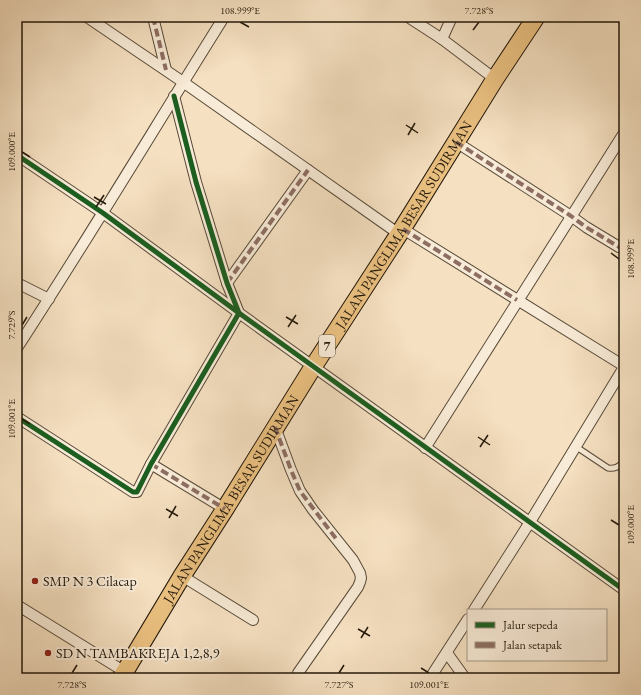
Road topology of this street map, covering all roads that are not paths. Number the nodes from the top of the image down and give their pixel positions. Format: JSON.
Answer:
{"nodes":[{"id":1,"x":87,"y":17,"type":"edge"},
{"id":2,"x":153,"y":17,"type":"edge"},
{"id":3,"x":224,"y":17,"type":"edge"},
{"id":4,"x":408,"y":17,"type":"edge"},
{"id":5,"x":452,"y":17,"type":"edge"},
{"id":6,"x":536,"y":17,"type":"edge"},
{"id":7,"x":442,"y":39,"type":"junction"},
{"id":8,"x":166,"y":70,"type":"junction"},
{"id":9,"x":495,"y":79,"type":"junction"},
{"id":10,"x":183,"y":82,"type":"junction"},
{"id":11,"x":174,"y":96,"type":"junction"},
{"id":12,"x":624,"y":133,"type":"edge"},
{"id":13,"x":456,"y":142,"type":"junction"},
{"id":14,"x":17,"y":156,"type":"edge"},
{"id":15,"x":308,"y":170,"type":"junction"},
{"id":16,"x":103,"y":213,"type":"junction"},
{"id":17,"x":571,"y":216,"type":"junction"},
{"id":18,"x":401,"y":232,"type":"junction"},
{"id":19,"x":624,"y":248,"type":"edge"},
{"id":20,"x":17,"y":283,"type":"edge"},
{"id":21,"x":227,"y":283,"type":"junction"},
{"id":22,"x":49,"y":299,"type":"junction"},
{"id":23,"x":517,"y":300,"type":"junction"},
{"id":24,"x":238,"y":313,"type":"junction"},
{"id":25,"x":17,"y":348,"type":"edge"},
{"id":26,"x":624,"y":366,"type":"edge"},
{"id":27,"x":313,"y":367,"type":"junction"},
{"id":28,"x":17,"y":417,"type":"edge"},
{"id":29,"x":275,"y":427,"type":"junction"},
{"id":30,"x":575,"y":446,"type":"junction"},
{"id":31,"x":425,"y":448,"type":"junction"},
{"id":32,"x":624,"y":462,"type":"edge"},
{"id":33,"x":151,"y":464,"type":"junction"},
{"id":34,"x":225,"y":509,"type":"junction"},
{"id":35,"x":530,"y":522,"type":"junction"},
{"id":36,"x":182,"y":576,"type":"junction"},
{"id":37,"x":624,"y":590,"type":"edge"},
{"id":38,"x":17,"y":605,"type":"edge"},
{"id":39,"x":475,"y":609,"type":"edge"},
{"id":40,"x":252,"y":620,"type":"dead end"},
{"id":41,"x":467,"y":621,"type":"edge"},
{"id":42,"x":447,"y":653,"type":"junction"},
{"id":43,"x":123,"y":675,"type":"edge"},
{"id":44,"x":301,"y":678,"type":"edge"},
{"id":45,"x":430,"y":678,"type":"edge"},
{"id":46,"x":465,"y":678,"type":"edge"}],
"edges":[{"from":1,"to":8,"type":"street"},
{"from":2,"to":8,"type":"street"},
{"from":3,"to":10,"type":"street"},
{"from":4,"to":7,"type":"street"},
{"from":5,"to":7,"type":"street"},
{"from":6,"to":9,"type":"highway","name":"JALAN PANGLIMA BESAR SUDIRMAN","number":"7"},
{"from":7,"to":9,"type":"street"},
{"from":8,"to":10,"type":"street"},
{"from":9,"to":13,"type":"highway","name":"JALAN PANGLIMA BESAR SUDIRMAN","number":"7"},
{"from":10,"to":11,"type":"street"},
{"from":10,"to":15,"type":"street"},
{"from":11,"to":16,"type":"street"},
{"from":11,"to":21,"type":"street"},
{"from":12,"to":17,"type":"street"},
{"from":13,"to":17,"type":"street"},
{"from":13,"to":18,"type":"highway","name":"JALAN PANGLIMA BESAR SUDIRMAN","number":"7"},
{"from":14,"to":16,"type":"street"},
{"from":15,"to":18,"type":"street"},
{"from":15,"to":21,"type":"street"},
{"from":16,"to":22,"type":"street"},
{"from":16,"to":24,"type":"street"},
{"from":17,"to":19,"type":"street"},
{"from":17,"to":23,"type":"street"},
{"from":18,"to":23,"type":"street"},
{"from":18,"to":27,"type":"highway","name":"JALAN PANGLIMA BESAR SUDIRMAN","number":"7"},
{"from":20,"to":22,"type":"street"},
{"from":21,"to":24,"type":"street"},
{"from":22,"to":25,"type":"street"},
{"from":23,"to":26,"type":"street"},
{"from":23,"to":31,"type":"street"},
{"from":24,"to":27,"type":"street"},
{"from":24,"to":33,"type":"street"},
{"from":26,"to":30,"type":"street"},
{"from":27,"to":29,"type":"highway","name":"JALAN PANGLIMA BESAR SUDIRMAN","number":"7"},
{"from":27,"to":31,"type":"street"},
{"from":28,"to":33,"type":"street"},
{"from":29,"to":34,"type":"highway","name":"JALAN PANGLIMA BESAR SUDIRMAN","number":"7"},
{"from":29,"to":44,"type":"street"},
{"from":30,"to":32,"type":"lane"},
{"from":30,"to":35,"type":"street"},
{"from":31,"to":35,"type":"street"},
{"from":33,"to":34,"type":"street"},
{"from":34,"to":36,"type":"highway","name":"JALAN PANGLIMA BESAR SUDIRMAN","number":"7"},
{"from":35,"to":37,"type":"street"},
{"from":35,"to":39,"type":"street"},
{"from":36,"to":40,"type":"street"},
{"from":36,"to":43,"type":"highway","name":"JALAN PANGLIMA BESAR SUDIRMAN","number":"7"},
{"from":38,"to":43,"type":"street"},
{"from":41,"to":42,"type":"street"},
{"from":42,"to":45,"type":"street"},
{"from":42,"to":46,"type":"street"}]}
